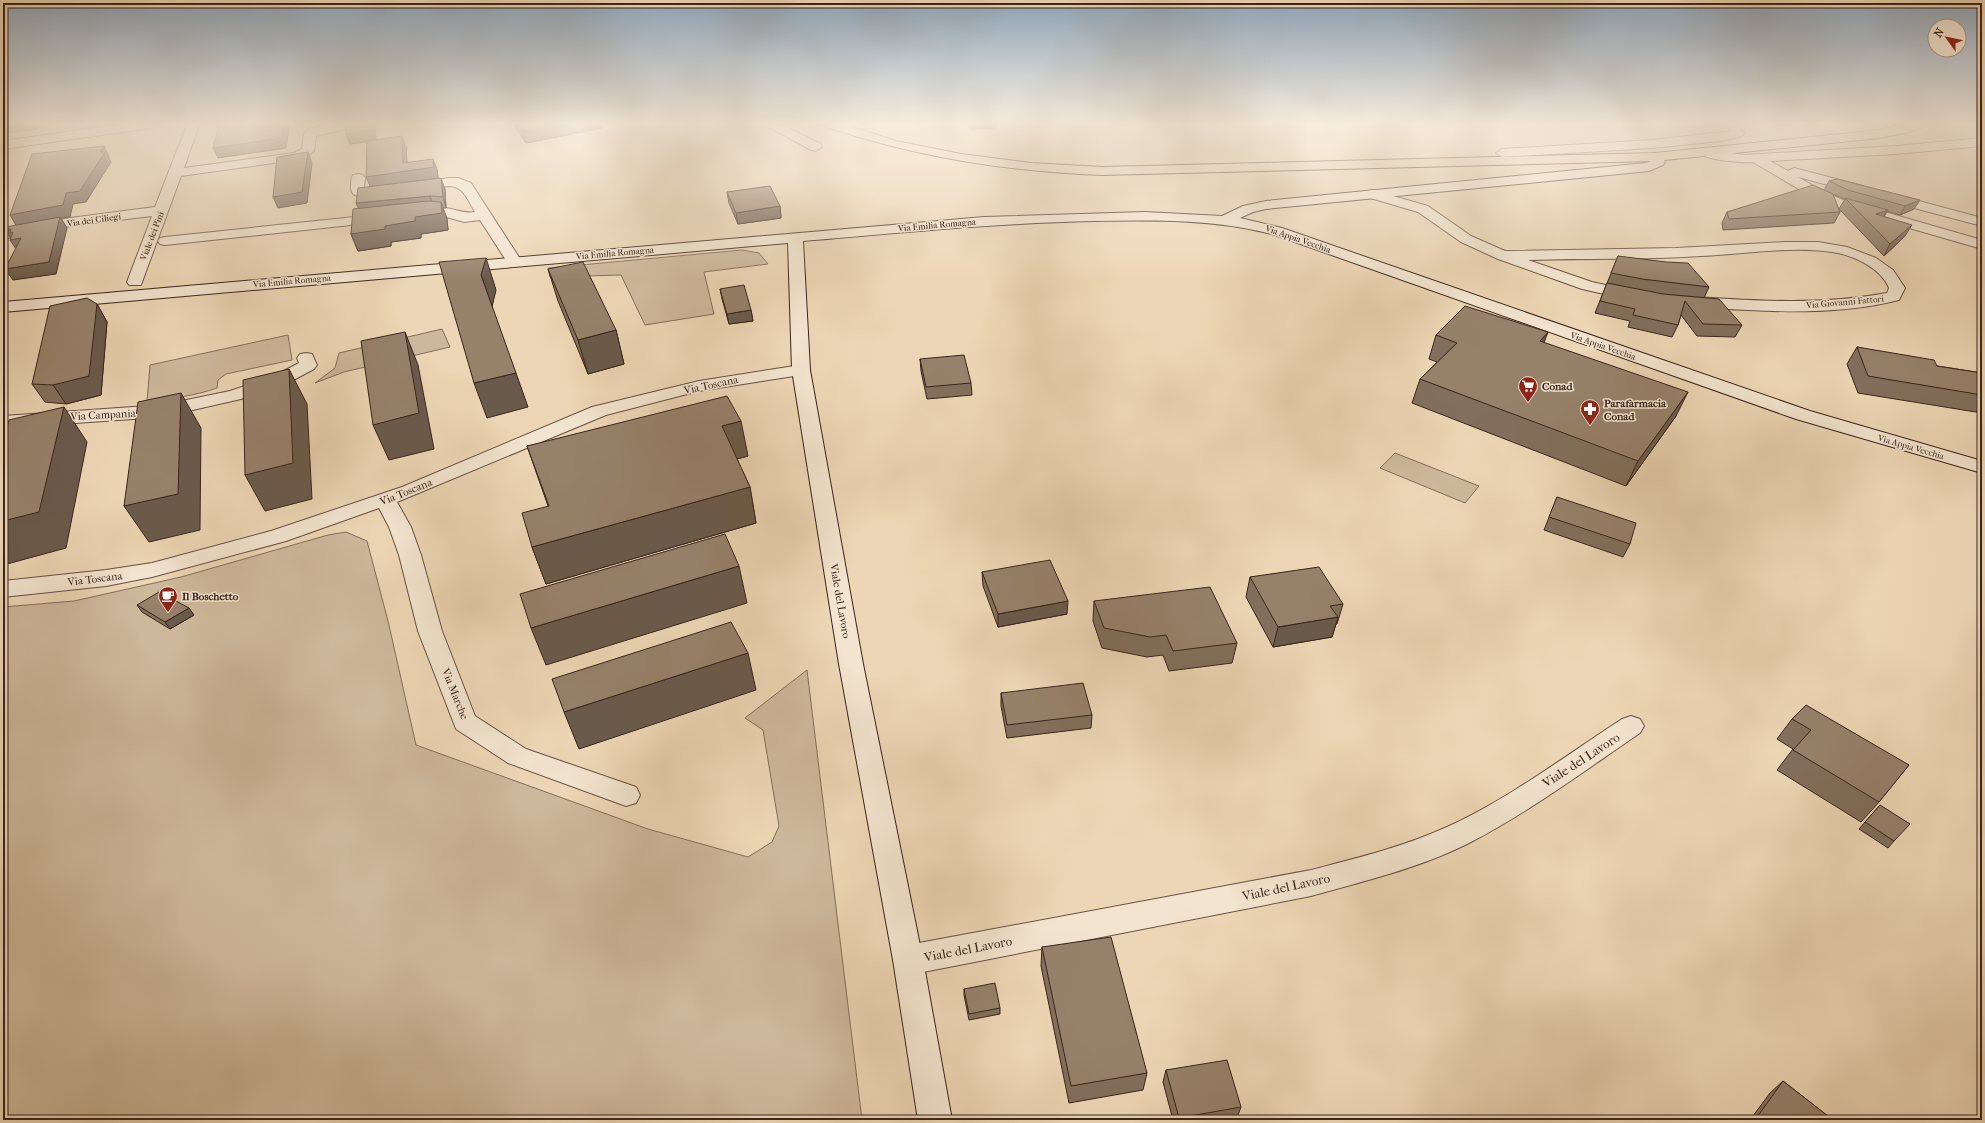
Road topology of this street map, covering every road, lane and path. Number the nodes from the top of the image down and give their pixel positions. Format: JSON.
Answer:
{"nodes":[{"id":1,"x":174,"y":174,"type":"edge"},
{"id":2,"x":1589,"y":174,"type":"edge"},
{"id":3,"x":1786,"y":174,"type":"edge"},
{"id":4,"x":1804,"y":174,"type":"edge"},
{"id":5,"x":358,"y":178,"type":"dead end"},
{"id":6,"x":1372,"y":194,"type":"junction"},
{"id":7,"x":161,"y":211,"type":"junction"},
{"id":8,"x":485,"y":215,"type":"junction"},
{"id":9,"x":1227,"y":220,"type":"junction"},
{"id":10,"x":1982,"y":222,"type":"edge"},
{"id":11,"x":3,"y":235,"type":"edge"},
{"id":12,"x":795,"y":238,"type":"junction"},
{"id":13,"x":165,"y":241,"type":"dead end"},
{"id":14,"x":1982,"y":245,"type":"edge"},
{"id":15,"x":1503,"y":256,"type":"junction"},
{"id":16,"x":514,"y":262,"type":"junction"},
{"id":17,"x":135,"y":282,"type":"dead end"},
{"id":18,"x":1650,"y":298,"type":"edge"},
{"id":19,"x":1678,"y":301,"type":"edge"},
{"id":20,"x":3,"y":306,"type":"edge"},
{"id":21,"x":306,"y":358,"type":"dead end"},
{"id":22,"x":801,"y":370,"type":"junction"},
{"id":23,"x":3,"y":422,"type":"edge"},
{"id":24,"x":1982,"y":467,"type":"edge"},
{"id":25,"x":385,"y":500,"type":"junction"},
{"id":26,"x":3,"y":589,"type":"edge"},
{"id":27,"x":1631,"y":726,"type":"dead end"},
{"id":28,"x":626,"y":795,"type":"dead end"},
{"id":29,"x":908,"y":960,"type":"junction"},
{"id":30,"x":935,"y":1120,"type":"edge"}],
"edges":[{"from":1,"to":7,"type":"street","name":"Viale dei Pini"},
{"from":2,"to":6,"type":"street"},
{"from":3,"to":14,"type":"street"},
{"from":4,"to":10,"type":"street"},
{"from":5,"to":8,"type":"street"},
{"from":6,"to":9,"type":"street"},
{"from":6,"to":15,"type":"street","name":"Via Giovanni Fattori"},
{"from":7,"to":11,"type":"street","name":"Via dei Ciliegi"},
{"from":7,"to":17,"type":"street","name":"Viale dei Pini"},
{"from":8,"to":13,"type":"street"},
{"from":8,"to":16,"type":"street"},
{"from":9,"to":12,"type":"street","name":"Via Emilia Romagna"},
{"from":9,"to":24,"type":"street","name":"Via Appia Vecchia"},
{"from":12,"to":16,"type":"street","name":"Via Emilia Romagna"},
{"from":12,"to":22,"type":"street","name":"Viale del Lavoro"},
{"from":15,"to":18,"type":"street","name":"Via Giovanni Fattori"},
{"from":15,"to":19,"type":"street","name":"Via Giovanni Fattori"},
{"from":16,"to":20,"type":"street","name":"Via Emilia Romagna"},
{"from":21,"to":23,"type":"street","name":"Via Campania"},
{"from":22,"to":25,"type":"street","name":"Via Toscana"},
{"from":22,"to":29,"type":"street","name":"Viale del Lavoro"},
{"from":25,"to":26,"type":"street","name":"Via Toscana"},
{"from":25,"to":28,"type":"street","name":"Via Marche"},
{"from":27,"to":29,"type":"street","name":"Viale del Lavoro"},
{"from":29,"to":30,"type":"street","name":"Viale del Lavoro"}]}
